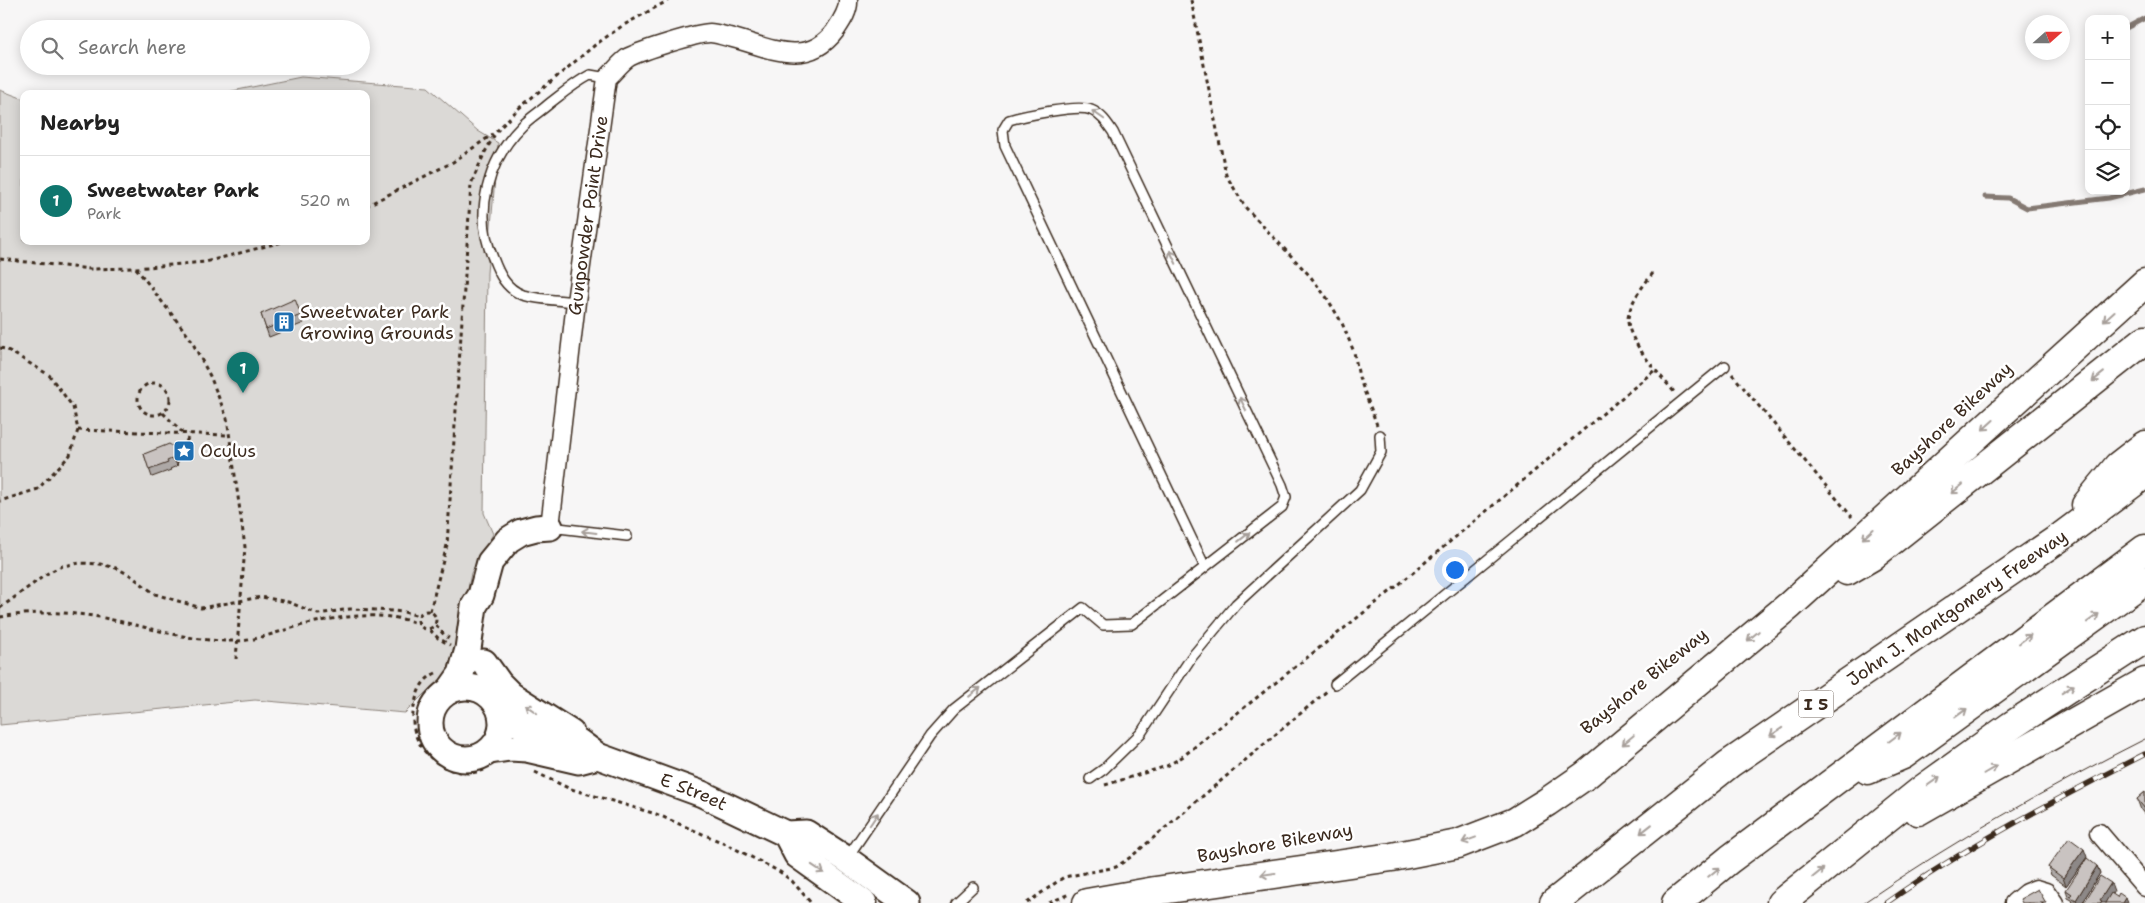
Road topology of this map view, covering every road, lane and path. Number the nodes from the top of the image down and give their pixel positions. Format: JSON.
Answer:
{"nodes":[{"id":1,"x":848,"y":0,"type":"edge"},
{"id":2,"x":1191,"y":0,"type":"edge"},
{"id":3,"x":607,"y":78,"type":"junction"},
{"id":4,"x":496,"y":132,"type":"dead end"},
{"id":5,"x":370,"y":204,"type":"edge"},
{"id":6,"x":271,"y":245,"type":"edge"},
{"id":7,"x":0,"y":259,"type":"edge"},
{"id":8,"x":136,"y":268,"type":"junction"},
{"id":9,"x":1653,"y":274,"type":"dead end"},
{"id":10,"x":2145,"y":283,"type":"edge"},
{"id":11,"x":576,"y":302,"type":"junction"},
{"id":12,"x":2145,"y":340,"type":"edge"},
{"id":13,"x":0,"y":348,"type":"edge"},
{"id":14,"x":1725,"y":366,"type":"joint"},
{"id":15,"x":1656,"y":369,"type":"junction"},
{"id":16,"x":1682,"y":402,"type":"junction"},
{"id":17,"x":163,"y":413,"type":"junction"},
{"id":18,"x":78,"y":430,"type":"junction"},
{"id":19,"x":182,"y":433,"type":"junction"},
{"id":20,"x":190,"y":434,"type":"junction"},
{"id":21,"x":228,"y":435,"type":"junction"},
{"id":22,"x":1380,"y":435,"type":"joint"},
{"id":23,"x":2145,"y":445,"type":"edge"},
{"id":24,"x":179,"y":456,"type":"dead end"},
{"id":25,"x":2145,"y":474,"type":"edge"},
{"id":26,"x":0,"y":501,"type":"edge"},
{"id":27,"x":1852,"y":517,"type":"dead end"},
{"id":28,"x":550,"y":527,"type":"junction"},
{"id":29,"x":627,"y":536,"type":"dead end"},
{"id":30,"x":2062,"y":536,"type":"junction"},
{"id":31,"x":2145,"y":548,"type":"edge"},
{"id":32,"x":1205,"y":567,"type":"junction"},
{"id":33,"x":2145,"y":580,"type":"edge"},
{"id":34,"x":481,"y":595,"type":"junction"},
{"id":35,"x":240,"y":601,"type":"junction"},
{"id":36,"x":1790,"y":605,"type":"junction"},
{"id":37,"x":0,"y":608,"type":"edge"},
{"id":38,"x":419,"y":616,"type":"junction"},
{"id":39,"x":0,"y":617,"type":"edge"},
{"id":40,"x":419,"y":624,"type":"junction"},
{"id":41,"x":436,"y":625,"type":"junction"},
{"id":42,"x":430,"y":630,"type":"junction"},
{"id":43,"x":2145,"y":638,"type":"edge"},
{"id":44,"x":238,"y":641,"type":"junction"},
{"id":45,"x":236,"y":660,"type":"dead end"},
{"id":46,"x":484,"y":662,"type":"junction"},
{"id":47,"x":446,"y":680,"type":"junction"},
{"id":48,"x":2145,"y":682,"type":"edge"},
{"id":49,"x":1335,"y":684,"type":"joint"},
{"id":50,"x":498,"y":707,"type":"junction"},
{"id":51,"x":598,"y":756,"type":"junction"},
{"id":52,"x":491,"y":759,"type":"junction"},
{"id":53,"x":530,"y":770,"type":"dead end"},
{"id":54,"x":648,"y":774,"type":"junction"},
{"id":55,"x":1090,"y":779,"type":"dead end"},
{"id":56,"x":1828,"y":787,"type":"junction"},
{"id":57,"x":1097,"y":788,"type":"dead end"},
{"id":58,"x":786,"y":834,"type":"junction"},
{"id":59,"x":2099,"y":834,"type":"dead end"},
{"id":60,"x":1855,"y":844,"type":"junction"},
{"id":61,"x":846,"y":859,"type":"junction"},
{"id":62,"x":973,"y":887,"type":"dead end"},
{"id":63,"x":2145,"y":887,"type":"edge"},
{"id":64,"x":1081,"y":898,"type":"edge"},
{"id":65,"x":810,"y":903,"type":"edge"},
{"id":66,"x":864,"y":903,"type":"edge"},
{"id":67,"x":907,"y":903,"type":"edge"},
{"id":68,"x":956,"y":903,"type":"edge"},
{"id":69,"x":1027,"y":903,"type":"edge"},
{"id":70,"x":1049,"y":903,"type":"edge"},
{"id":71,"x":1554,"y":903,"type":"edge"},
{"id":72,"x":1676,"y":903,"type":"edge"},
{"id":73,"x":1781,"y":903,"type":"edge"},
{"id":74,"x":2014,"y":903,"type":"edge"},
{"id":75,"x":2054,"y":903,"type":"edge"}],
"edges":[{"from":1,"to":3,"type":"street"},
{"from":2,"to":22,"type":"path"},
{"from":3,"to":11,"type":"street","name":"Gunpowder Point Drive"},
{"from":3,"to":11,"type":"lane"},
{"from":4,"to":5,"type":"path"},
{"from":6,"to":8,"type":"path"},
{"from":7,"to":8,"type":"path"},
{"from":8,"to":21,"type":"path"},
{"from":9,"to":15,"type":"path"},
{"from":10,"to":36,"type":"highway","one_way":true},
{"from":11,"to":28,"type":"street","name":"Gunpowder Point Drive"},
{"from":12,"to":36,"type":"highway","one_way":true},
{"from":13,"to":18,"type":"path"},
{"from":14,"to":16,"type":"lane"},
{"from":14,"to":27,"type":"path"},
{"from":15,"to":16,"type":"path"},
{"from":15,"to":57,"type":"path"},
{"from":16,"to":49,"type":"lane"},
{"from":17,"to":17,"type":"path"},
{"from":17,"to":19,"type":"path"},
{"from":18,"to":19,"type":"path"},
{"from":18,"to":26,"type":"path"},
{"from":19,"to":20,"type":"path"},
{"from":20,"to":21,"type":"path"},
{"from":20,"to":24,"type":"path"},
{"from":21,"to":35,"type":"path"},
{"from":22,"to":55,"type":"lane"},
{"from":23,"to":30,"type":"highway"},
{"from":25,"to":30,"type":"highway","name":"John J. Montgomery Freeway","number":"I 5"},
{"from":29,"to":28,"type":"lane","one_way":true},
{"from":28,"to":34,"type":"main road"},
{"from":30,"to":71,"type":"highway","name":"John J. Montgomery Freeway","number":"I 5","one_way":true},
{"from":56,"to":31,"type":"highway","one_way":true},
{"from":32,"to":32,"type":"lane","one_way":true},
{"from":61,"to":32,"type":"lane","one_way":true},
{"from":56,"to":33,"type":"highway","one_way":true},
{"from":34,"to":46,"type":"main road"},
{"from":34,"to":47,"type":"main road"},
{"from":35,"to":37,"type":"path"},
{"from":35,"to":38,"type":"path"},
{"from":35,"to":44,"type":"path"},
{"from":36,"to":64,"type":"highway","one_way":true},
{"from":38,"to":40,"type":"path"},
{"from":38,"to":41,"type":"path"},
{"from":39,"to":44,"type":"path"},
{"from":40,"to":42,"type":"path"},
{"from":40,"to":44,"type":"path"},
{"from":41,"to":42,"type":"path"},
{"from":41,"to":42,"type":"path"},
{"from":60,"to":43,"type":"highway","one_way":true},
{"from":44,"to":45,"type":"path"},
{"from":46,"to":50,"type":"main road"},
{"from":54,"to":46,"type":"main road","one_way":true},
{"from":47,"to":50,"type":"main road"},
{"from":47,"to":52,"type":"main road"},
{"from":47,"to":52,"type":"path"},
{"from":60,"to":48,"type":"highway","one_way":true},
{"from":49,"to":69,"type":"path"},
{"from":50,"to":51,"type":"main road","name":"E Street"},
{"from":50,"to":52,"type":"main road"},
{"from":51,"to":52,"type":"main road","name":"E Street"},
{"from":51,"to":54,"type":"main road","name":"E Street"},
{"from":53,"to":65,"type":"path"},
{"from":54,"to":58,"type":"main road","name":"E Street"},
{"from":72,"to":56,"type":"highway","one_way":true},
{"from":58,"to":61,"type":"main road","name":"E Street"},
{"from":58,"to":66,"type":"main road","one_way":true},
{"from":59,"to":63,"type":"street"},
{"from":73,"to":60,"type":"highway","one_way":true},
{"from":61,"to":67,"type":"main road","name":"E Street"},
{"from":62,"to":68,"type":"lane"},
{"from":64,"to":70,"type":"path"},
{"from":74,"to":75,"type":"street"}]}
